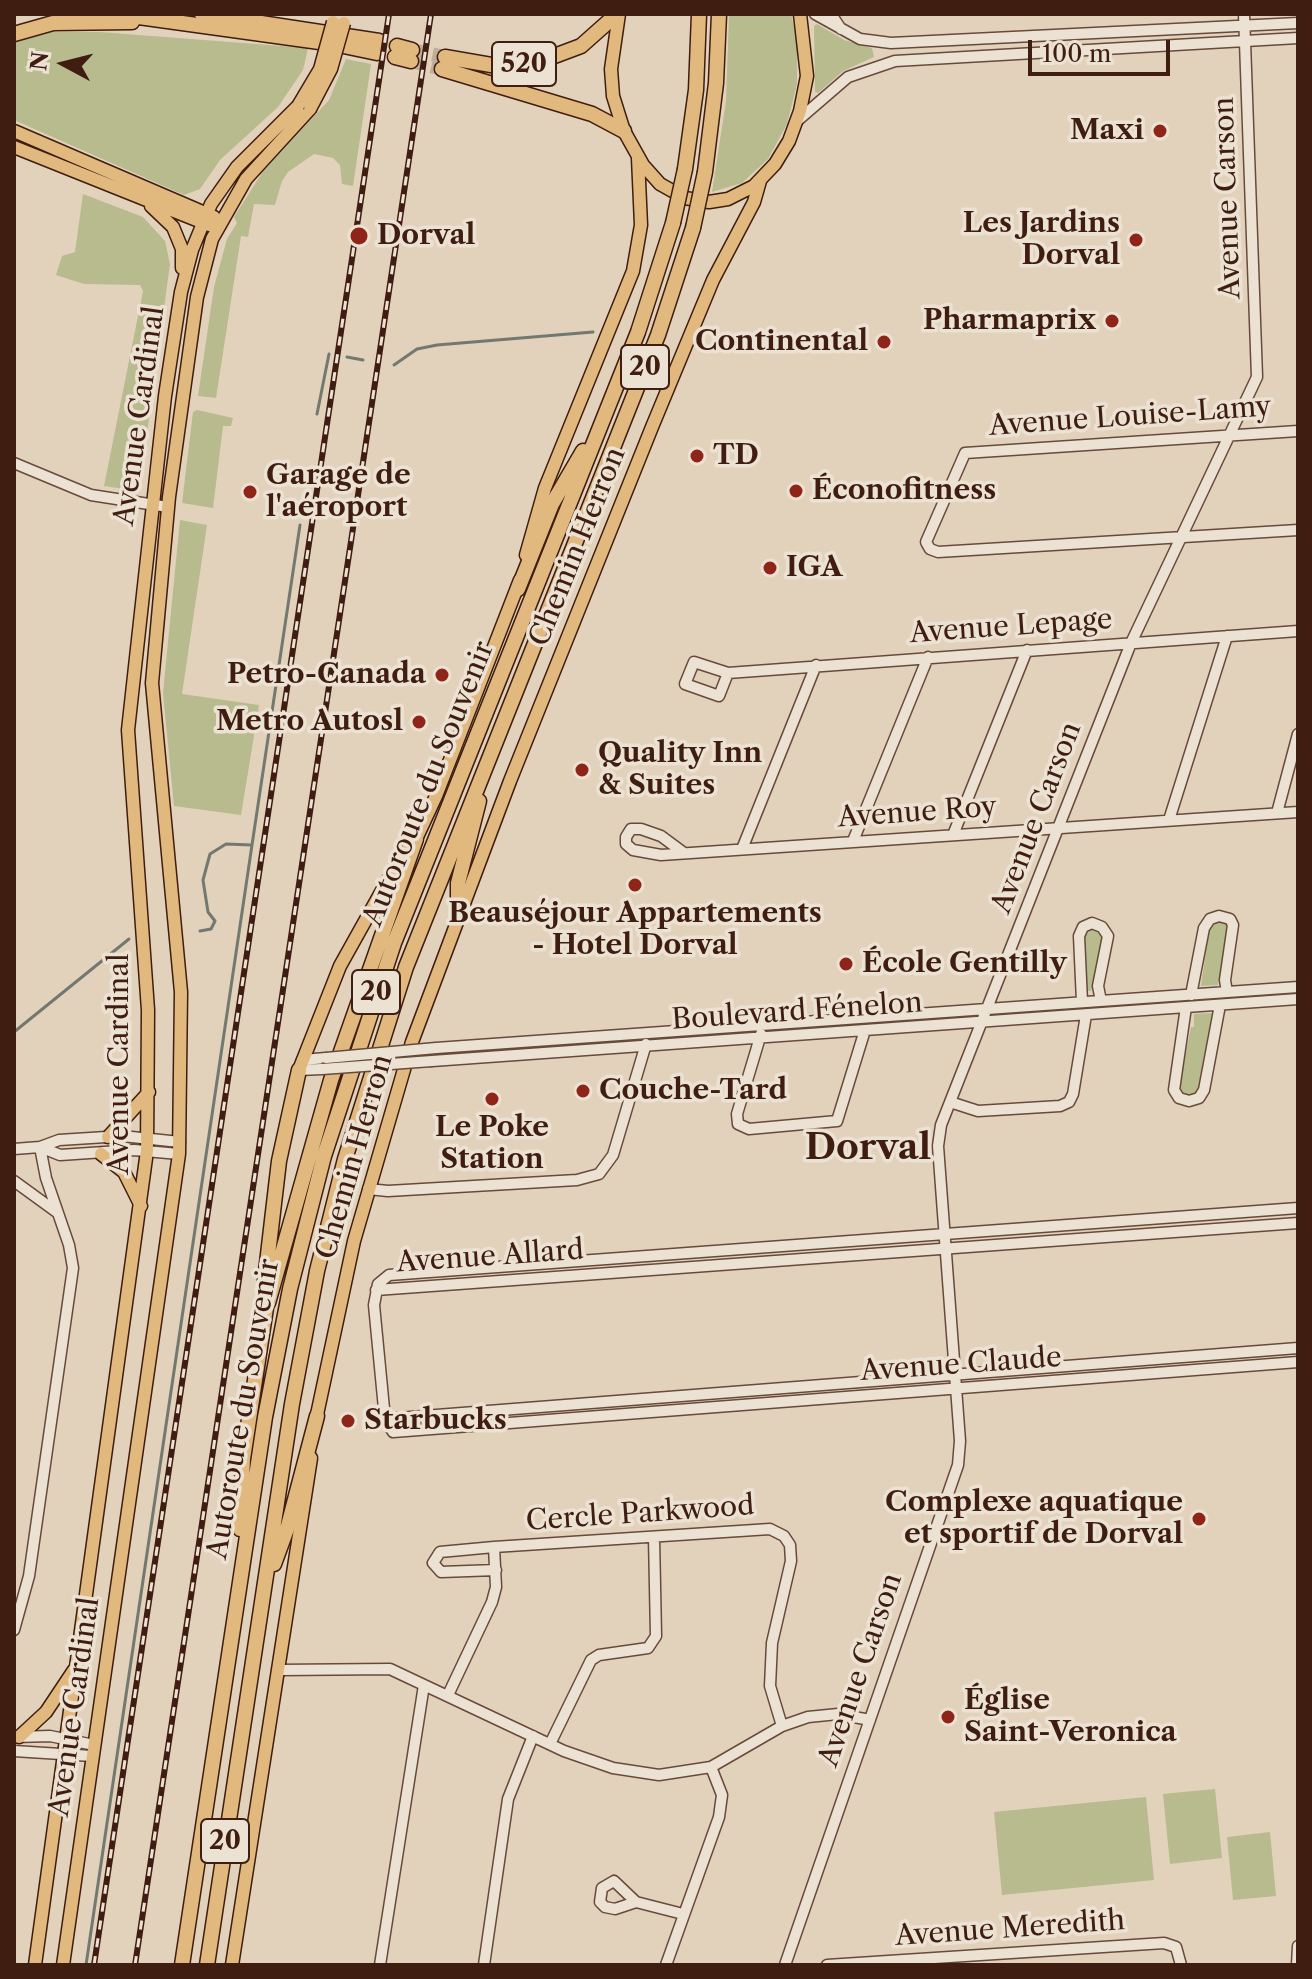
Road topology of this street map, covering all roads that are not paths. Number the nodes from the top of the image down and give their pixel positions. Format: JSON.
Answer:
{"nodes":[{"id":1,"x":116,"y":14,"type":"edge"},
{"id":2,"x":202,"y":14,"type":"edge"},
{"id":3,"x":618,"y":14,"type":"edge"},
{"id":4,"x":699,"y":14,"type":"edge"},
{"id":5,"x":719,"y":14,"type":"edge"},
{"id":6,"x":800,"y":14,"type":"edge"},
{"id":7,"x":815,"y":14,"type":"edge"},
{"id":8,"x":831,"y":14,"type":"edge"},
{"id":9,"x":238,"y":16,"type":"edge"},
{"id":10,"x":339,"y":18,"type":"edge"},
{"id":11,"x":1244,"y":20,"type":"edge"},
{"id":12,"x":149,"y":21,"type":"junction"},
{"id":13,"x":1298,"y":23,"type":"edge"},
{"id":14,"x":842,"y":31,"type":"junction"},
{"id":15,"x":14,"y":34,"type":"edge"},
{"id":16,"x":1298,"y":38,"type":"edge"},
{"id":17,"x":1245,"y":41,"type":"junction"},
{"id":18,"x":797,"y":121,"type":"junction"},
{"id":19,"x":14,"y":131,"type":"edge"},
{"id":20,"x":624,"y":131,"type":"junction"},
{"id":21,"x":14,"y":147,"type":"edge"},
{"id":22,"x":638,"y":158,"type":"junction"},
{"id":23,"x":760,"y":181,"type":"junction"},
{"id":24,"x":116,"y":189,"type":"junction"},
{"id":25,"x":212,"y":221,"type":"junction"},
{"id":26,"x":181,"y":292,"type":"junction"},
{"id":27,"x":609,"y":405,"type":"junction"},
{"id":28,"x":1298,"y":431,"type":"edge"},
{"id":29,"x":1232,"y":435,"type":"junction"},
{"id":30,"x":14,"y":463,"type":"edge"},
{"id":31,"x":151,"y":504,"type":"junction"},
{"id":32,"x":168,"y":507,"type":"junction"},
{"id":33,"x":1298,"y":530,"type":"edge"},
{"id":34,"x":1181,"y":539,"type":"junction"},
{"id":35,"x":518,"y":589,"type":"junction"},
{"id":36,"x":1298,"y":631,"type":"edge"},
{"id":37,"x":1227,"y":636,"type":"junction"},
{"id":38,"x":1131,"y":643,"type":"junction"},
{"id":39,"x":1027,"y":650,"type":"junction"},
{"id":40,"x":928,"y":657,"type":"junction"},
{"id":41,"x":816,"y":665,"type":"junction"},
{"id":42,"x":728,"y":673,"type":"dead end"},
{"id":43,"x":1298,"y":734,"type":"edge"},
{"id":44,"x":489,"y":758,"type":"junction"},
{"id":45,"x":1298,"y":812,"type":"edge"},
{"id":46,"x":1277,"y":813,"type":"junction"},
{"id":47,"x":1169,"y":820,"type":"junction"},
{"id":48,"x":1061,"y":828,"type":"junction"},
{"id":49,"x":953,"y":835,"type":"junction"},
{"id":50,"x":416,"y":839,"type":"junction"},
{"id":51,"x":853,"y":841,"type":"junction"},
{"id":52,"x":742,"y":849,"type":"junction"},
{"id":53,"x":684,"y":853,"type":"junction"},
{"id":54,"x":458,"y":918,"type":"junction"},
{"id":55,"x":1298,"y":987,"type":"edge"},
{"id":56,"x":1227,"y":992,"type":"junction"},
{"id":57,"x":1191,"y":995,"type":"junction"},
{"id":58,"x":1298,"y":999,"type":"edge"},
{"id":59,"x":1101,"y":1001,"type":"junction"},
{"id":60,"x":1082,"y":1002,"type":"junction"},
{"id":61,"x":1220,"y":1005,"type":"junction"},
{"id":62,"x":1186,"y":1007,"type":"junction"},
{"id":63,"x":988,"y":1009,"type":"junction"},
{"id":64,"x":1086,"y":1015,"type":"junction"},
{"id":65,"x":982,"y":1022,"type":"junction"},
{"id":66,"x":764,"y":1025,"type":"junction"},
{"id":67,"x":865,"y":1030,"type":"junction"},
{"id":68,"x":646,"y":1034,"type":"junction"},
{"id":69,"x":760,"y":1038,"type":"junction"},
{"id":70,"x":645,"y":1047,"type":"junction"},
{"id":71,"x":324,"y":1063,"type":"junction"},
{"id":72,"x":300,"y":1065,"type":"junction"},
{"id":73,"x":149,"y":1092,"type":"junction"},
{"id":74,"x":950,"y":1102,"type":"junction"},
{"id":75,"x":108,"y":1137,"type":"junction"},
{"id":76,"x":148,"y":1144,"type":"junction"},
{"id":77,"x":40,"y":1147,"type":"junction"},
{"id":78,"x":179,"y":1148,"type":"junction"},
{"id":79,"x":14,"y":1149,"type":"edge"},
{"id":80,"x":101,"y":1154,"type":"junction"},
{"id":81,"x":14,"y":1181,"type":"edge"},
{"id":82,"x":368,"y":1189,"type":"junction"},
{"id":83,"x":141,"y":1206,"type":"junction"},
{"id":84,"x":1298,"y":1208,"type":"edge"},
{"id":85,"x":58,"y":1213,"type":"junction"},
{"id":86,"x":1176,"y":1217,"type":"junction"},
{"id":87,"x":1298,"y":1223,"type":"edge"},
{"id":88,"x":1177,"y":1232,"type":"junction"},
{"id":89,"x":945,"y":1235,"type":"junction"},
{"id":90,"x":752,"y":1248,"type":"junction"},
{"id":91,"x":946,"y":1248,"type":"junction"},
{"id":92,"x":574,"y":1262,"type":"junction"},
{"id":93,"x":753,"y":1262,"type":"junction"},
{"id":94,"x":575,"y":1275,"type":"junction"},
{"id":95,"x":376,"y":1290,"type":"junction"},
{"id":96,"x":266,"y":1308,"type":"junction"},
{"id":97,"x":1298,"y":1348,"type":"edge"},
{"id":98,"x":1171,"y":1358,"type":"junction"},
{"id":99,"x":1298,"y":1362,"type":"edge"},
{"id":100,"x":1172,"y":1372,"type":"junction"},
{"id":101,"x":956,"y":1375,"type":"junction"},
{"id":102,"x":957,"y":1389,"type":"junction"},
{"id":103,"x":752,"y":1391,"type":"junction"},
{"id":104,"x":753,"y":1405,"type":"junction"},
{"id":105,"x":317,"y":1416,"type":"junction"},
{"id":106,"x":385,"y":1419,"type":"junction"},
{"id":107,"x":654,"y":1537,"type":"junction"},
{"id":108,"x":494,"y":1547,"type":"junction"},
{"id":109,"x":496,"y":1570,"type":"junction"},
{"id":110,"x":263,"y":1594,"type":"junction"},
{"id":111,"x":236,"y":1606,"type":"junction"},
{"id":112,"x":14,"y":1630,"type":"edge"},
{"id":113,"x":76,"y":1668,"type":"junction"},
{"id":114,"x":279,"y":1670,"type":"junction"},
{"id":115,"x":424,"y":1685,"type":"junction"},
{"id":116,"x":448,"y":1695,"type":"junction"},
{"id":117,"x":870,"y":1720,"type":"junction"},
{"id":118,"x":782,"y":1726,"type":"junction"},
{"id":119,"x":533,"y":1736,"type":"junction"},
{"id":120,"x":17,"y":1737,"type":"edge"},
{"id":121,"x":550,"y":1744,"type":"junction"},
{"id":122,"x":64,"y":1746,"type":"junction"},
{"id":123,"x":93,"y":1750,"type":"junction"},
{"id":124,"x":14,"y":1751,"type":"edge"},
{"id":125,"x":711,"y":1767,"type":"junction"},
{"id":126,"x":636,"y":1902,"type":"dead end"},
{"id":127,"x":683,"y":1914,"type":"junction"},
{"id":128,"x":1298,"y":1946,"type":"edge"},
{"id":129,"x":902,"y":1963,"type":"edge"},
{"id":130,"x":35,"y":1965,"type":"edge"},
{"id":131,"x":63,"y":1965,"type":"edge"},
{"id":132,"x":182,"y":1965,"type":"edge"},
{"id":133,"x":207,"y":1965,"type":"edge"},
{"id":134,"x":232,"y":1965,"type":"edge"},
{"id":135,"x":380,"y":1965,"type":"edge"},
{"id":136,"x":484,"y":1965,"type":"edge"},
{"id":137,"x":666,"y":1965,"type":"edge"},
{"id":138,"x":785,"y":1965,"type":"edge"},
{"id":139,"x":827,"y":1965,"type":"edge"},
{"id":140,"x":1181,"y":1965,"type":"edge"},
{"id":141,"x":1297,"y":1965,"type":"edge"}],
"edges":[{"from":1,"to":12,"type":"highway"},
{"from":2,"to":9,"type":"highway"},
{"from":3,"to":20,"type":"main road"},
{"from":3,"to":20,"type":"highway","number":"520"},
{"from":4,"to":27,"type":"highway","name":"Autoroute du Souvenir","number":"20","bridge":true},
{"from":5,"to":44,"type":"highway","name":"Autoroute du Souvenir","number":"20","bridge":true},
{"from":6,"to":18,"type":"main road"},
{"from":7,"to":14,"type":"street"},
{"from":8,"to":14,"type":"street"},
{"from":9,"to":12,"type":"highway"},
{"from":10,"to":25,"type":"main road","bridge":true},
{"from":11,"to":13,"type":"street"},
{"from":11,"to":14,"type":"street"},
{"from":11,"to":17,"type":"street","name":"Avenue Carson"},
{"from":12,"to":15,"type":"highway"},
{"from":16,"to":17,"type":"street"},
{"from":17,"to":18,"type":"street"},
{"from":17,"to":29,"type":"street","name":"Avenue Carson"},
{"from":18,"to":23,"type":"main road"},
{"from":19,"to":25,"type":"main road"},
{"from":20,"to":22,"type":"main road"},
{"from":21,"to":24,"type":"main road"},
{"from":22,"to":23,"type":"main road"},
{"from":22,"to":35,"type":"main road"},
{"from":23,"to":54,"type":"main road","name":"Chemin Herron"},
{"from":24,"to":25,"type":"main road"},
{"from":24,"to":26,"type":"main road"},
{"from":25,"to":26,"type":"main road","name":"Avenue Cardinal"},
{"from":25,"to":32,"type":"main road","name":"Avenue Cardinal"},
{"from":26,"to":31,"type":"main road","name":"Avenue Cardinal"},
{"from":27,"to":35,"type":"highway"},
{"from":27,"to":111,"type":"highway","name":"Autoroute du Souvenir","number":"20"},
{"from":28,"to":29,"type":"street","name":"Avenue Louise-Lamy"},
{"from":29,"to":34,"type":"street","name":"Avenue Carson"},
{"from":29,"to":34,"type":"street","name":"Avenue Louise-Lamy"},
{"from":30,"to":31,"type":"street"},
{"from":31,"to":32,"type":"street"},
{"from":31,"to":73,"type":"main road","name":"Avenue Cardinal"},
{"from":32,"to":78,"type":"main road","name":"Avenue Cardinal"},
{"from":33,"to":34,"type":"street"},
{"from":34,"to":38,"type":"street","name":"Avenue Carson"},
{"from":35,"to":50,"type":"main road"},
{"from":36,"to":37,"type":"street","name":"Avenue Lepage"},
{"from":37,"to":38,"type":"street","name":"Avenue Lepage"},
{"from":37,"to":47,"type":"street"},
{"from":38,"to":39,"type":"street","name":"Avenue Lepage"},
{"from":38,"to":48,"type":"street","name":"Avenue Carson"},
{"from":39,"to":40,"type":"street","name":"Avenue Lepage"},
{"from":39,"to":49,"type":"street"},
{"from":40,"to":41,"type":"street","name":"Avenue Lepage"},
{"from":40,"to":51,"type":"street"},
{"from":41,"to":42,"type":"street","name":"Avenue Lepage"},
{"from":41,"to":52,"type":"street"},
{"from":43,"to":46,"type":"street"},
{"from":44,"to":54,"type":"highway"},
{"from":44,"to":110,"type":"highway","name":"Autoroute du Souvenir","number":"20"},
{"from":45,"to":46,"type":"street","name":"Avenue Roy"},
{"from":46,"to":47,"type":"street","name":"Avenue Roy"},
{"from":47,"to":48,"type":"street","name":"Avenue Roy"},
{"from":48,"to":49,"type":"street","name":"Avenue Roy"},
{"from":48,"to":63,"type":"street","name":"Avenue Carson"},
{"from":49,"to":51,"type":"street","name":"Avenue Roy"},
{"from":50,"to":72,"type":"main road"},
{"from":50,"to":96,"type":"highway"},
{"from":51,"to":52,"type":"street","name":"Avenue Roy"},
{"from":52,"to":53,"type":"street","name":"Avenue Roy"},
{"from":53,"to":53,"type":"street","name":"Avenue Roy"},
{"from":54,"to":82,"type":"main road","name":"Chemin Herron"},
{"from":55,"to":56,"type":"street","name":"Boulevard Fénelon"},
{"from":56,"to":57,"type":"street","name":"Boulevard Fénelon"},
{"from":56,"to":57,"type":"street"},
{"from":57,"to":59,"type":"street","name":"Boulevard Fénelon"},
{"from":58,"to":61,"type":"street","name":"Boulevard Fénelon"},
{"from":59,"to":60,"type":"street","name":"Boulevard Fénelon"},
{"from":59,"to":60,"type":"street"},
{"from":60,"to":63,"type":"street","name":"Boulevard Fénelon"},
{"from":61,"to":62,"type":"street","name":"Boulevard Fénelon"},
{"from":61,"to":62,"type":"street"},
{"from":62,"to":64,"type":"street","name":"Boulevard Fénelon"},
{"from":63,"to":65,"type":"street","name":"Avenue Carson"},
{"from":63,"to":66,"type":"street","name":"Boulevard Fénelon"},
{"from":64,"to":65,"type":"street","name":"Boulevard Fénelon"},
{"from":64,"to":74,"type":"street"},
{"from":65,"to":67,"type":"street","name":"Boulevard Fénelon"},
{"from":65,"to":74,"type":"street","name":"Avenue Carson"},
{"from":66,"to":68,"type":"street","name":"Boulevard Fénelon"},
{"from":66,"to":69,"type":"street"},
{"from":67,"to":69,"type":"street","name":"Boulevard Fénelon"},
{"from":67,"to":69,"type":"street"},
{"from":68,"to":70,"type":"street"},
{"from":68,"to":71,"type":"street","name":"Boulevard Fénelon","bridge":true},
{"from":69,"to":70,"type":"street","name":"Boulevard Fénelon"},
{"from":70,"to":71,"type":"street","name":"Boulevard Fénelon","bridge":true},
{"from":70,"to":82,"type":"street"},
{"from":71,"to":72,"type":"street","name":"Boulevard Fénelon"},
{"from":72,"to":96,"type":"highway"},
{"from":73,"to":75,"type":"main road"},
{"from":73,"to":76,"type":"main road","name":"Avenue Cardinal"},
{"from":74,"to":89,"type":"street","name":"Avenue Carson"},
{"from":75,"to":76,"type":"street"},
{"from":75,"to":77,"type":"street"},
{"from":76,"to":78,"type":"street"},
{"from":76,"to":80,"type":"street"},
{"from":76,"to":83,"type":"main road","name":"Avenue Cardinal"},
{"from":77,"to":79,"type":"street"},
{"from":77,"to":80,"type":"street"},
{"from":77,"to":85,"type":"street"},
{"from":78,"to":123,"type":"main road","name":"Avenue Cardinal"},
{"from":80,"to":83,"type":"main road"},
{"from":81,"to":85,"type":"street"},
{"from":82,"to":105,"type":"main road","name":"Chemin Herron"},
{"from":83,"to":113,"type":"main road","name":"Avenue Cardinal"},
{"from":84,"to":86,"type":"street","name":"Avenue Allard"},
{"from":85,"to":112,"type":"street"},
{"from":86,"to":88,"type":"street"},
{"from":86,"to":89,"type":"street","name":"Avenue Allard"},
{"from":87,"to":88,"type":"street","name":"Avenue Allard"},
{"from":88,"to":91,"type":"street","name":"Avenue Allard"},
{"from":89,"to":90,"type":"street","name":"Avenue Allard"},
{"from":89,"to":91,"type":"street","name":"Avenue Carson"},
{"from":90,"to":92,"type":"street","name":"Avenue Allard"},
{"from":90,"to":93,"type":"street"},
{"from":91,"to":93,"type":"street","name":"Avenue Allard"},
{"from":91,"to":101,"type":"street","name":"Avenue Carson"},
{"from":92,"to":94,"type":"street"},
{"from":92,"to":95,"type":"street","name":"Avenue Allard"},
{"from":93,"to":94,"type":"street","name":"Avenue Allard"},
{"from":94,"to":95,"type":"street","name":"Avenue Allard"},
{"from":95,"to":106,"type":"street"},
{"from":96,"to":111,"type":"highway"},
{"from":97,"to":98,"type":"street","name":"Avenue Claude"},
{"from":98,"to":100,"type":"street"},
{"from":98,"to":101,"type":"street","name":"Avenue Claude"},
{"from":99,"to":100,"type":"street","name":"Avenue Claude"},
{"from":100,"to":102,"type":"street","name":"Avenue Claude"},
{"from":101,"to":102,"type":"street","name":"Avenue Carson"},
{"from":101,"to":103,"type":"street","name":"Avenue Claude"},
{"from":102,"to":104,"type":"street","name":"Avenue Claude"},
{"from":102,"to":117,"type":"street","name":"Avenue Carson"},
{"from":103,"to":104,"type":"street"},
{"from":103,"to":106,"type":"street","name":"Avenue Claude"},
{"from":104,"to":106,"type":"street","name":"Avenue Claude"},
{"from":105,"to":110,"type":"highway"},
{"from":105,"to":114,"type":"main road","name":"Chemin Herron"},
{"from":107,"to":108,"type":"street","name":"Cercle Parkwood"},
{"from":107,"to":118,"type":"street","name":"Cercle Parkwood"},
{"from":107,"to":121,"type":"street"},
{"from":108,"to":109,"type":"street","name":"Cercle Parkwood"},
{"from":108,"to":109,"type":"street","name":"Cercle Parkwood"},
{"from":109,"to":116,"type":"street","name":"Cercle Parkwood"},
{"from":110,"to":133,"type":"highway","name":"Autoroute du Souvenir","number":"20"},
{"from":111,"to":132,"type":"highway","name":"Autoroute du Souvenir","number":"20"},
{"from":113,"to":120,"type":"main road"},
{"from":113,"to":122,"type":"main road","name":"Avenue Cardinal"},
{"from":114,"to":115,"type":"street"},
{"from":114,"to":134,"type":"main road","name":"Chemin Herron"},
{"from":115,"to":116,"type":"street"},
{"from":115,"to":135,"type":"street"},
{"from":116,"to":119,"type":"street"},
{"from":117,"to":118,"type":"street"},
{"from":117,"to":138,"type":"street","name":"Avenue Carson"},
{"from":118,"to":125,"type":"street"},
{"from":119,"to":121,"type":"street"},
{"from":119,"to":136,"type":"street"},
{"from":120,"to":122,"type":"street"},
{"from":121,"to":125,"type":"street"},
{"from":122,"to":123,"type":"street"},
{"from":122,"to":124,"type":"street"},
{"from":122,"to":130,"type":"main road","name":"Avenue Cardinal"},
{"from":123,"to":131,"type":"main road","name":"Avenue Cardinal"},
{"from":125,"to":127,"type":"street"},
{"from":126,"to":127,"type":"street"},
{"from":127,"to":137,"type":"street"},
{"from":128,"to":141,"type":"street"},
{"from":129,"to":139,"type":"street","name":"Avenue Meredith"},
{"from":129,"to":140,"type":"street","name":"Avenue Meredith"}]}
